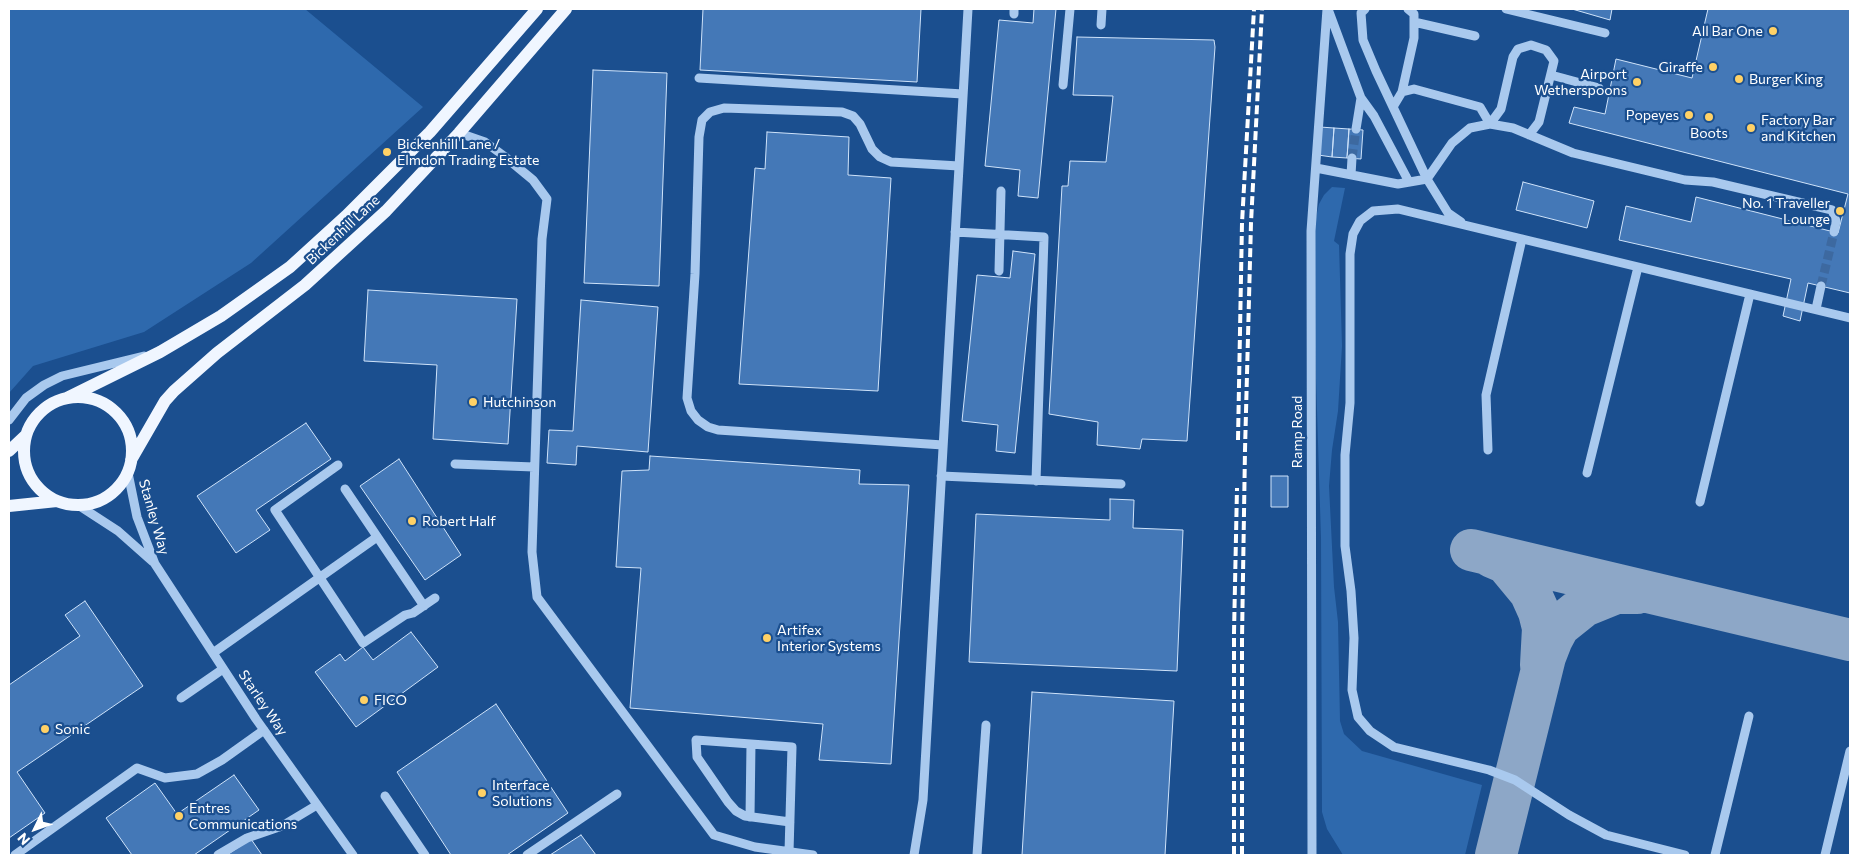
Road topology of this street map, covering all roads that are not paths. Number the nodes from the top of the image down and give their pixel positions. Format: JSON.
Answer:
{"nodes":[{"id":1,"x":537,"y":9,"type":"edge"},
{"id":2,"x":566,"y":9,"type":"edge"},
{"id":3,"x":968,"y":9,"type":"edge"},
{"id":4,"x":1070,"y":9,"type":"edge"},
{"id":5,"x":1102,"y":9,"type":"edge"},
{"id":6,"x":1328,"y":9,"type":"edge"},
{"id":7,"x":1365,"y":9,"type":"edge"},
{"id":8,"x":1408,"y":9,"type":"edge"},
{"id":9,"x":1506,"y":9,"type":"edge"},
{"id":10,"x":1414,"y":22,"type":"junction"},
{"id":11,"x":1101,"y":25,"type":"dead end"},
{"id":12,"x":1605,"y":33,"type":"dead end"},
{"id":13,"x":1475,"y":36,"type":"dead end"},
{"id":14,"x":1550,"y":76,"type":"junction"},
{"id":15,"x":699,"y":78,"type":"dead end"},
{"id":16,"x":1063,"y":85,"type":"dead end"},
{"id":17,"x":1598,"y":88,"type":"dead end"},
{"id":18,"x":1402,"y":92,"type":"junction"},
{"id":19,"x":963,"y":94,"type":"junction"},
{"id":20,"x":1361,"y":98,"type":"junction"},
{"id":21,"x":1393,"y":107,"type":"junction"},
{"id":22,"x":1490,"y":124,"type":"junction"},
{"id":23,"x":1356,"y":129,"type":"tunnel mouth"},
{"id":24,"x":460,"y":133,"type":"junction"},
{"id":25,"x":1529,"y":135,"type":"junction"},
{"id":26,"x":1352,"y":158,"type":"tunnel mouth"},
{"id":27,"x":959,"y":166,"type":"junction"},
{"id":28,"x":1316,"y":168,"type":"junction"},
{"id":29,"x":1350,"y":175,"type":"junction"},
{"id":30,"x":1427,"y":179,"type":"junction"},
{"id":31,"x":1409,"y":182,"type":"junction"},
{"id":32,"x":1001,"y":191,"type":"dead end"},
{"id":33,"x":1467,"y":226,"type":"junction"},
{"id":34,"x":955,"y":232,"type":"junction"},
{"id":35,"x":1834,"y":232,"type":"tunnel mouth"},
{"id":36,"x":999,"y":235,"type":"junction"},
{"id":37,"x":1522,"y":239,"type":"junction"},
{"id":38,"x":1638,"y":267,"type":"junction"},
{"id":39,"x":999,"y":271,"type":"dead end"},
{"id":40,"x":1821,"y":286,"type":"tunnel mouth"},
{"id":41,"x":1750,"y":294,"type":"junction"},
{"id":42,"x":1816,"y":310,"type":"junction"},
{"id":43,"x":1850,"y":318,"type":"edge"},
{"id":44,"x":160,"y":352,"type":"junction"},
{"id":45,"x":67,"y":398,"type":"junction"},
{"id":46,"x":9,"y":420,"type":"edge"},
{"id":47,"x":26,"y":435,"type":"junction"},
{"id":48,"x":943,"y":445,"type":"junction"},
{"id":49,"x":1488,"y":450,"type":"dead end"},
{"id":50,"x":9,"y":451,"type":"edge"},
{"id":51,"x":131,"y":460,"type":"junction"},
{"id":52,"x":455,"y":464,"type":"dead end"},
{"id":53,"x":338,"y":465,"type":"dead end"},
{"id":54,"x":534,"y":467,"type":"junction"},
{"id":55,"x":128,"y":473,"type":"junction"},
{"id":56,"x":1587,"y":473,"type":"dead end"},
{"id":57,"x":941,"y":476,"type":"junction"},
{"id":58,"x":1036,"y":481,"type":"junction"},
{"id":59,"x":1121,"y":484,"type":"dead end"},
{"id":60,"x":345,"y":489,"type":"dead end"},
{"id":61,"x":57,"y":501,"type":"junction"},
{"id":62,"x":1700,"y":502,"type":"dead end"},
{"id":63,"x":9,"y":506,"type":"edge"},
{"id":64,"x":78,"y":506,"type":"junction"},
{"id":65,"x":377,"y":537,"type":"junction"},
{"id":66,"x":155,"y":564,"type":"junction"},
{"id":67,"x":321,"y":578,"type":"junction"},
{"id":68,"x":435,"y":598,"type":"dead end"},
{"id":69,"x":424,"y":606,"type":"junction"},
{"id":70,"x":213,"y":653,"type":"junction"},
{"id":71,"x":223,"y":669,"type":"junction"},
{"id":72,"x":181,"y":698,"type":"dead end"},
{"id":73,"x":1749,"y":716,"type":"dead end"},
{"id":74,"x":986,"y":725,"type":"dead end"},
{"id":75,"x":264,"y":730,"type":"junction"},
{"id":76,"x":751,"y":744,"type":"junction"},
{"id":77,"x":1850,"y":751,"type":"edge"},
{"id":78,"x":617,"y":794,"type":"dead end"},
{"id":79,"x":385,"y":796,"type":"dead end"},
{"id":80,"x":317,"y":805,"type":"junction"},
{"id":81,"x":750,"y":816,"type":"junction"},
{"id":82,"x":790,"y":822,"type":"junction"},
{"id":83,"x":789,"y":852,"type":"junction"},
{"id":84,"x":15,"y":855,"type":"edge"},
{"id":85,"x":218,"y":855,"type":"edge"},
{"id":86,"x":353,"y":855,"type":"edge"},
{"id":87,"x":425,"y":855,"type":"edge"},
{"id":88,"x":527,"y":855,"type":"edge"},
{"id":89,"x":812,"y":855,"type":"edge"},
{"id":90,"x":914,"y":855,"type":"edge"},
{"id":91,"x":978,"y":855,"type":"edge"},
{"id":92,"x":1312,"y":855,"type":"edge"},
{"id":93,"x":1685,"y":855,"type":"edge"},
{"id":94,"x":1715,"y":855,"type":"edge"},
{"id":95,"x":1825,"y":855,"type":"edge"}],
"edges":[{"from":1,"to":44,"type":"main road","name":"Bickenhill Lane"},
{"from":2,"to":24,"type":"main road","name":"Bickenhill Lane"},
{"from":3,"to":19,"type":"street"},
{"from":4,"to":16,"type":"street"},
{"from":5,"to":11,"type":"street"},
{"from":6,"to":20,"type":"street"},
{"from":6,"to":28,"type":"street","name":"Ramp Road"},
{"from":7,"to":21,"type":"street"},
{"from":8,"to":10,"type":"street"},
{"from":9,"to":12,"type":"street"},
{"from":10,"to":13,"type":"street"},
{"from":10,"to":18,"type":"street"},
{"from":14,"to":17,"type":"street"},
{"from":14,"to":22,"type":"street"},
{"from":14,"to":25,"type":"street"},
{"from":15,"to":19,"type":"street"},
{"from":18,"to":21,"type":"street"},
{"from":18,"to":22,"type":"street"},
{"from":19,"to":27,"type":"street"},
{"from":20,"to":23,"type":"street"},
{"from":20,"to":31,"type":"street"},
{"from":21,"to":30,"type":"street"},
{"from":22,"to":25,"type":"street"},
{"from":22,"to":30,"type":"street"},
{"from":24,"to":51,"type":"main road","name":"Bickenhill Lane"},
{"from":24,"to":54,"type":"street"},
{"from":25,"to":35,"type":"street"},
{"from":26,"to":29,"type":"street"},
{"from":27,"to":34,"type":"street"},
{"from":27,"to":48,"type":"street"},
{"from":28,"to":29,"type":"street"},
{"from":28,"to":92,"type":"street","name":"Ramp Road"},
{"from":29,"to":31,"type":"street"},
{"from":30,"to":31,"type":"street"},
{"from":30,"to":33,"type":"street"},
{"from":32,"to":36,"type":"street"},
{"from":33,"to":37,"type":"street"},
{"from":33,"to":93,"type":"street"},
{"from":34,"to":36,"type":"street"},
{"from":34,"to":48,"type":"street"},
{"from":36,"to":39,"type":"street"},
{"from":36,"to":58,"type":"street"},
{"from":37,"to":38,"type":"street"},
{"from":37,"to":49,"type":"street"},
{"from":38,"to":41,"type":"street"},
{"from":38,"to":56,"type":"street"},
{"from":40,"to":42,"type":"street"},
{"from":41,"to":42,"type":"street"},
{"from":41,"to":62,"type":"street"},
{"from":42,"to":43,"type":"street"},
{"from":44,"to":45,"type":"main road","name":"Bickenhill Lane"},
{"from":44,"to":46,"type":"street"},
{"from":45,"to":47,"type":"main road"},
{"from":45,"to":51,"type":"main road"},
{"from":47,"to":50,"type":"main road"},
{"from":47,"to":61,"type":"main road"},
{"from":48,"to":57,"type":"street"},
{"from":51,"to":55,"type":"main road"},
{"from":52,"to":54,"type":"street"},
{"from":53,"to":67,"type":"street"},
{"from":54,"to":83,"type":"street"},
{"from":55,"to":64,"type":"main road"},
{"from":55,"to":66,"type":"street","name":"Stanley Way"},
{"from":57,"to":58,"type":"street"},
{"from":57,"to":90,"type":"street"},
{"from":58,"to":59,"type":"street"},
{"from":60,"to":65,"type":"street"},
{"from":61,"to":63,"type":"main road"},
{"from":61,"to":64,"type":"main road"},
{"from":64,"to":66,"type":"street","name":"Stanley Way"},
{"from":65,"to":67,"type":"street"},
{"from":65,"to":69,"type":"street"},
{"from":66,"to":70,"type":"street","name":"Starley Way"},
{"from":67,"to":69,"type":"street"},
{"from":67,"to":70,"type":"street"},
{"from":68,"to":69,"type":"street"},
{"from":70,"to":71,"type":"street","name":"Starley Way"},
{"from":71,"to":72,"type":"street"},
{"from":71,"to":75,"type":"street","name":"Starley Way"},
{"from":73,"to":94,"type":"street"},
{"from":74,"to":91,"type":"street"},
{"from":75,"to":80,"type":"street","name":"Starley Way"},
{"from":75,"to":84,"type":"street"},
{"from":76,"to":81,"type":"street"},
{"from":76,"to":81,"type":"street"},
{"from":76,"to":82,"type":"street"},
{"from":77,"to":95,"type":"street"},
{"from":78,"to":88,"type":"street"},
{"from":79,"to":87,"type":"street"},
{"from":80,"to":85,"type":"street"},
{"from":80,"to":86,"type":"street","name":"Starley Way"},
{"from":81,"to":82,"type":"street"},
{"from":82,"to":83,"type":"street"},
{"from":83,"to":89,"type":"street"}]}
